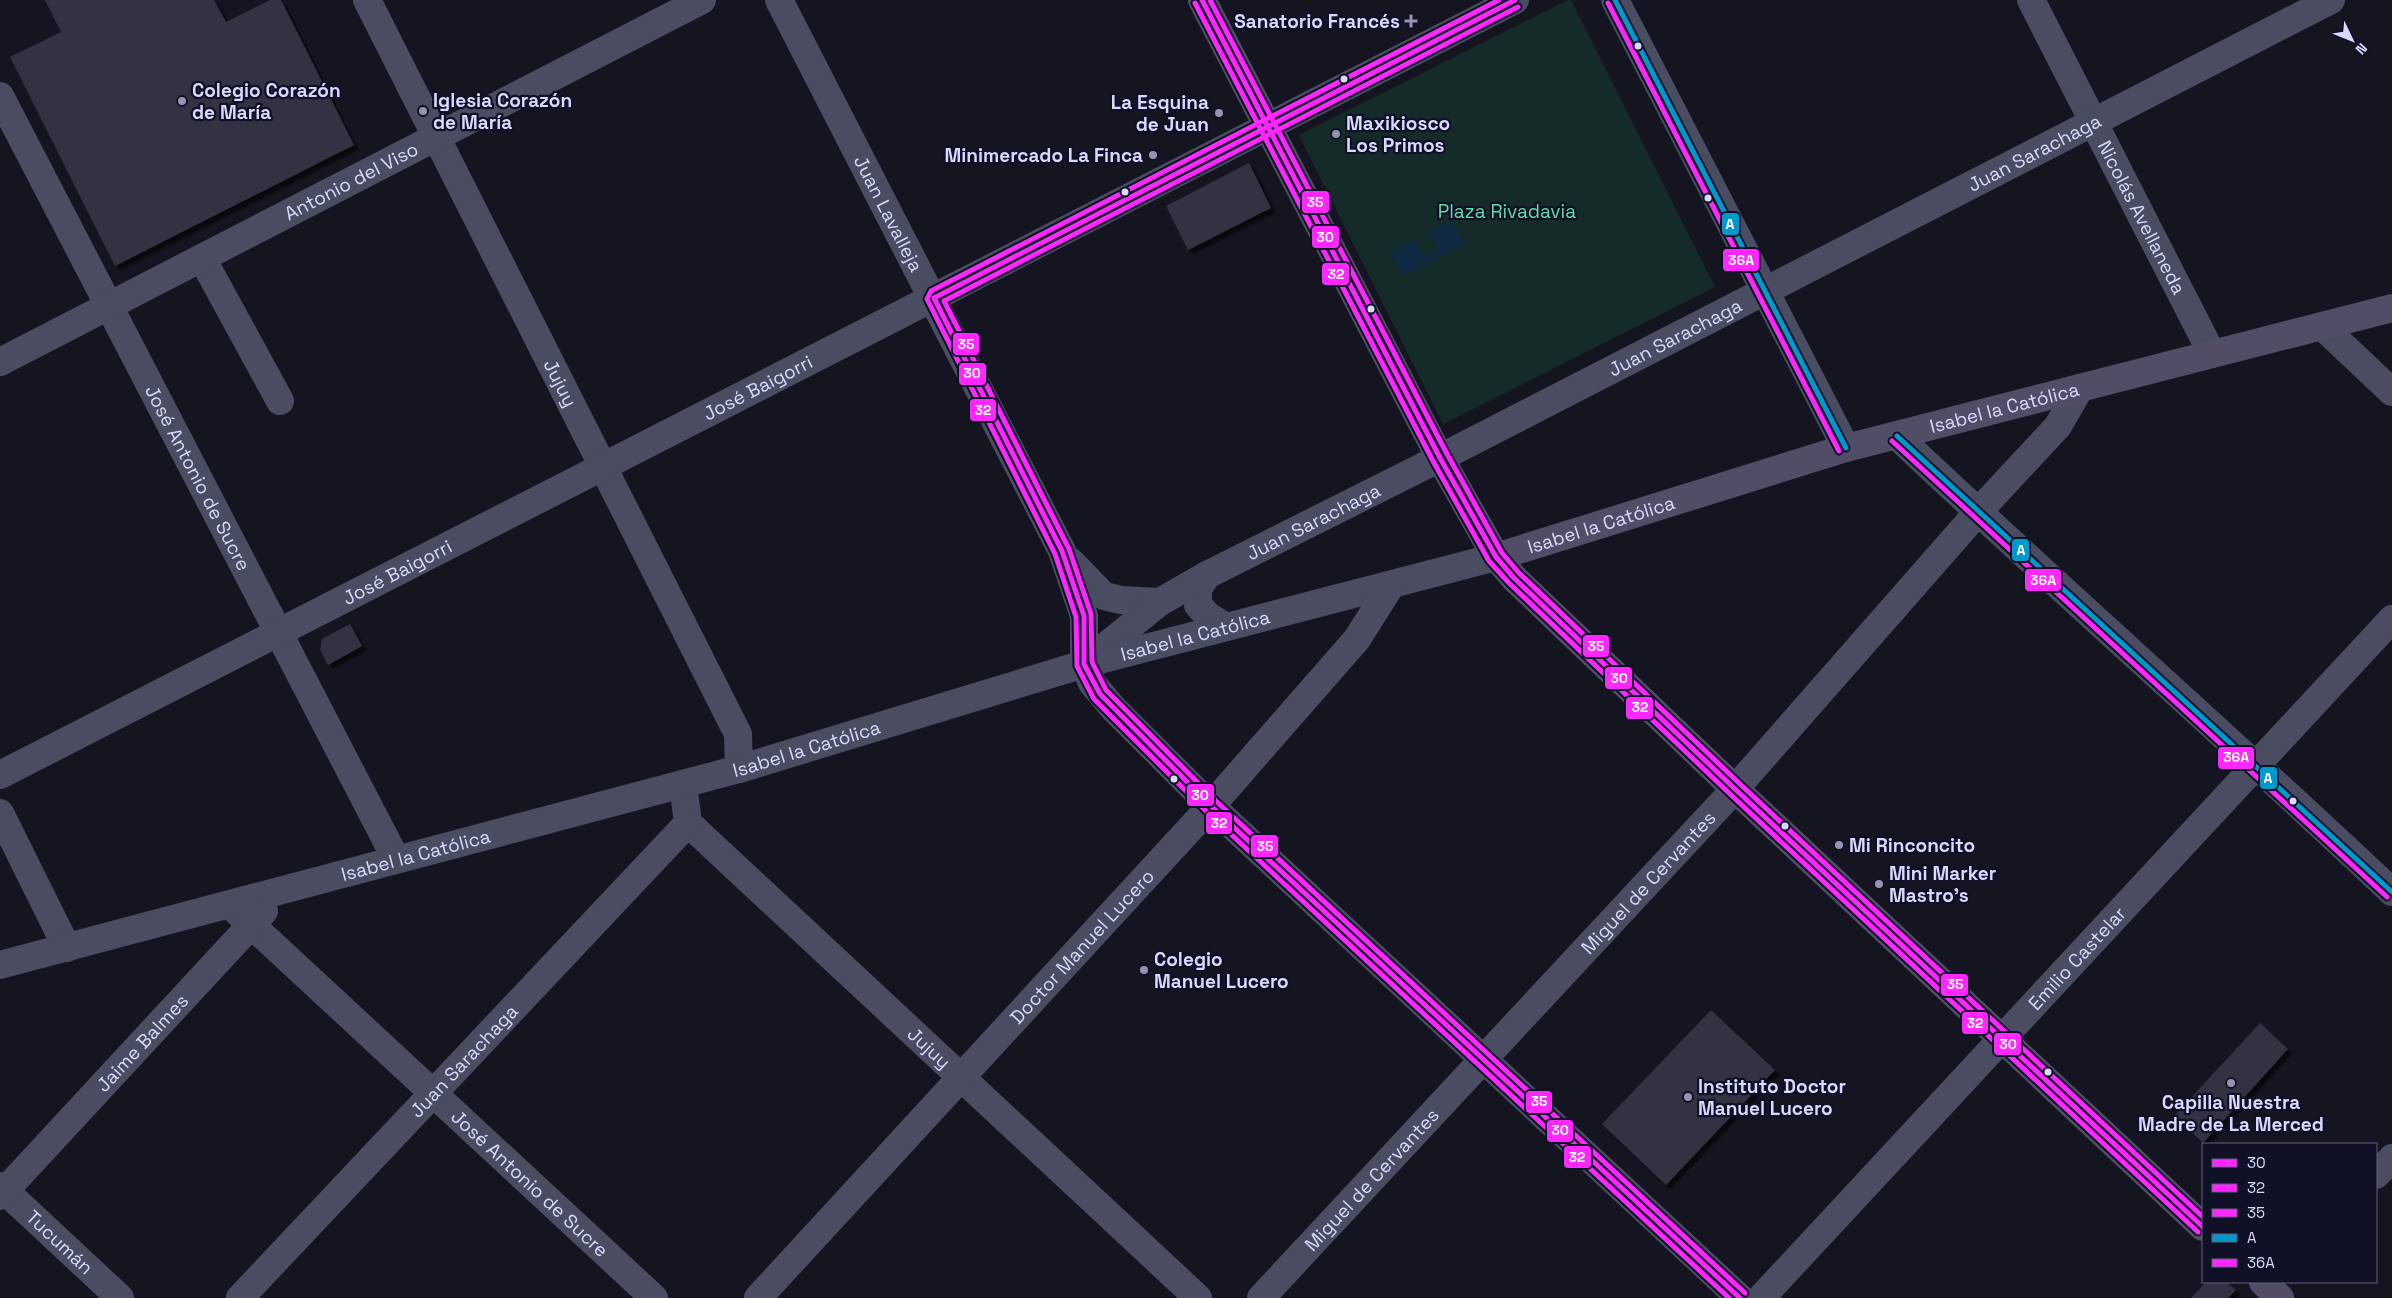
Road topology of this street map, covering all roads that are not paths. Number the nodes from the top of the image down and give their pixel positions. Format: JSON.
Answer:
{"nodes":[{"id":1,"x":367,"y":0,"type":"edge"},
{"id":2,"x":702,"y":0,"type":"edge"},
{"id":3,"x":779,"y":0,"type":"edge"},
{"id":4,"x":1202,"y":0,"type":"edge"},
{"id":5,"x":1515,"y":0,"type":"edge"},
{"id":6,"x":1615,"y":0,"type":"edge"},
{"id":7,"x":2031,"y":0,"type":"edge"},
{"id":8,"x":2331,"y":0,"type":"edge"},
{"id":9,"x":0,"y":96,"type":"edge"},
{"id":10,"x":2093,"y":121,"type":"junction"},
{"id":11,"x":1268,"y":126,"type":"junction"},
{"id":12,"x":436,"y":137,"type":"junction"},
{"id":13,"x":202,"y":258,"type":"junction"},
{"id":14,"x":1765,"y":291,"type":"junction"},
{"id":15,"x":934,"y":298,"type":"junction"},
{"id":16,"x":109,"y":306,"type":"junction"},
{"id":17,"x":2392,"y":308,"type":"edge"},
{"id":18,"x":2322,"y":326,"type":"junction"},
{"id":19,"x":2212,"y":354,"type":"junction"},
{"id":20,"x":0,"y":362,"type":"edge"},
{"id":21,"x":2080,"y":388,"type":"junction"},
{"id":22,"x":2392,"y":392,"type":"edge"},
{"id":23,"x":280,"y":400,"type":"dead end"},
{"id":24,"x":1897,"y":436,"type":"junction"},
{"id":25,"x":1846,"y":448,"type":"junction"},
{"id":26,"x":1440,"y":458,"type":"junction"},
{"id":27,"x":604,"y":468,"type":"junction"},
{"id":28,"x":1978,"y":512,"type":"junction"},
{"id":29,"x":1062,"y":551,"type":"junction"},
{"id":30,"x":1496,"y":557,"type":"junction"},
{"id":31,"x":1207,"y":575,"type":"junction"},
{"id":32,"x":1391,"y":585,"type":"junction"},
{"id":33,"x":1160,"y":602,"type":"junction"},
{"id":34,"x":2392,"y":619,"type":"edge"},
{"id":35,"x":1226,"y":627,"type":"junction"},
{"id":36,"x":279,"y":634,"type":"junction"},
{"id":37,"x":1084,"y":664,"type":"junction"},
{"id":38,"x":2257,"y":764,"type":"junction"},
{"id":39,"x":739,"y":769,"type":"junction"},
{"id":40,"x":0,"y":775,"type":"edge"},
{"id":41,"x":683,"y":784,"type":"junction"},
{"id":42,"x":1736,"y":789,"type":"junction"},
{"id":43,"x":1211,"y":806,"type":"junction"},
{"id":44,"x":0,"y":812,"type":"edge"},
{"id":45,"x":688,"y":823,"type":"junction"},
{"id":46,"x":396,"y":859,"type":"junction"},
{"id":47,"x":283,"y":890,"type":"junction"},
{"id":48,"x":2392,"y":892,"type":"edge"},
{"id":49,"x":230,"y":905,"type":"junction"},
{"id":50,"x":251,"y":925,"type":"junction"},
{"id":51,"x":67,"y":948,"type":"junction"},
{"id":52,"x":0,"y":965,"type":"edge"},
{"id":53,"x":2002,"y":1040,"type":"junction"},
{"id":54,"x":1484,"y":1060,"type":"junction"},
{"id":55,"x":962,"y":1078,"type":"junction"},
{"id":56,"x":433,"y":1093,"type":"junction"},
{"id":57,"x":2392,"y":1158,"type":"edge"},
{"id":58,"x":2377,"y":1174,"type":"edge"},
{"id":59,"x":2,"y":1191,"type":"edge"},
{"id":60,"x":2202,"y":1226,"type":"edge"},
{"id":61,"x":120,"y":1298,"type":"edge"},
{"id":62,"x":240,"y":1298,"type":"edge"},
{"id":63,"x":654,"y":1298,"type":"edge"},
{"id":64,"x":758,"y":1298,"type":"edge"},
{"id":65,"x":1198,"y":1298,"type":"edge"},
{"id":66,"x":1261,"y":1298,"type":"edge"},
{"id":67,"x":1740,"y":1298,"type":"edge"},
{"id":68,"x":1761,"y":1298,"type":"edge"}],
"edges":[{"from":1,"to":12,"type":"street","name":"Jujuy"},
{"from":2,"to":12,"type":"street","name":"Antonio del Viso"},
{"from":3,"to":15,"type":"street","name":"Juan Lavalleja"},
{"from":4,"to":11,"type":"main road"},
{"from":5,"to":11,"type":"street","name":"José Baigorri"},
{"from":6,"to":14,"type":"street"},
{"from":7,"to":10,"type":"street","name":"Nicolás Avellaneda"},
{"from":8,"to":10,"type":"street","name":"Juan Sarachaga"},
{"from":9,"to":16,"type":"street","name":"José Antonio de Sucre"},
{"from":10,"to":14,"type":"street","name":"Juan Sarachaga"},
{"from":10,"to":19,"type":"street","name":"Nicolás Avellaneda"},
{"from":11,"to":15,"type":"street","name":"José Baigorri"},
{"from":11,"to":26,"type":"main road"},
{"from":12,"to":13,"type":"street","name":"Antonio del Viso"},
{"from":12,"to":27,"type":"street","name":"Jujuy"},
{"from":13,"to":16,"type":"street","name":"Antonio del Viso"},
{"from":13,"to":23,"type":"street"},
{"from":14,"to":25,"type":"street"},
{"from":14,"to":26,"type":"street","name":"Juan Sarachaga"},
{"from":15,"to":27,"type":"street","name":"José Baigorri"},
{"from":15,"to":29,"type":"street","name":"Juan Lavalleja"},
{"from":16,"to":20,"type":"street","name":"Antonio del Viso"},
{"from":16,"to":36,"type":"street","name":"José Antonio de Sucre"},
{"from":17,"to":18,"type":"main road","name":"Isabel la Católica"},
{"from":18,"to":19,"type":"main road","name":"Isabel la Católica"},
{"from":18,"to":22,"type":"street"},
{"from":19,"to":21,"type":"main road","name":"Isabel la Católica"},
{"from":21,"to":24,"type":"main road","name":"Isabel la Católica"},
{"from":21,"to":28,"type":"street","name":"Miguel de Cervantes"},
{"from":24,"to":25,"type":"main road","name":"Isabel la Católica"},
{"from":24,"to":28,"type":"street"},
{"from":25,"to":30,"type":"main road","name":"Isabel la Católica"},
{"from":26,"to":30,"type":"main road"},
{"from":26,"to":31,"type":"street","name":"Juan Sarachaga"},
{"from":27,"to":36,"type":"street","name":"José Baigorri"},
{"from":27,"to":39,"type":"street","name":"Jujuy"},
{"from":28,"to":38,"type":"street"},
{"from":28,"to":42,"type":"street","name":"Miguel de Cervantes"},
{"from":29,"to":33,"type":"street"},
{"from":29,"to":37,"type":"street","name":"Juan Lavalleja"},
{"from":30,"to":32,"type":"street","name":"Isabel la Católica"},
{"from":30,"to":42,"type":"main road"},
{"from":31,"to":33,"type":"street","name":"Juan Sarachaga"},
{"from":31,"to":35,"type":"street"},
{"from":32,"to":35,"type":"street","name":"Isabel la Católica"},
{"from":32,"to":43,"type":"street","name":"Doctor Manuel Lucero"},
{"from":33,"to":37,"type":"street","name":"Juan Sarachaga"},
{"from":34,"to":38,"type":"street","name":"Emilio Castelar"},
{"from":35,"to":37,"type":"street","name":"Isabel la Católica"},
{"from":36,"to":40,"type":"street","name":"José Baigorri"},
{"from":36,"to":46,"type":"street","name":"José Antonio de Sucre"},
{"from":37,"to":39,"type":"street","name":"Isabel la Católica"},
{"from":37,"to":43,"type":"street","name":"Juan Lavalleja"},
{"from":38,"to":48,"type":"street"},
{"from":38,"to":53,"type":"street","name":"Emilio Castelar"},
{"from":39,"to":41,"type":"street","name":"Isabel la Católica"},
{"from":41,"to":45,"type":"street"},
{"from":41,"to":46,"type":"street","name":"Isabel la Católica"},
{"from":42,"to":53,"type":"main road"},
{"from":42,"to":54,"type":"street","name":"Miguel de Cervantes"},
{"from":43,"to":54,"type":"street","name":"Juan Lavalleja"},
{"from":43,"to":55,"type":"street","name":"Doctor Manuel Lucero"},
{"from":44,"to":51,"type":"street"},
{"from":45,"to":55,"type":"street","name":"Jujuy"},
{"from":45,"to":56,"type":"street","name":"Juan Sarachaga"},
{"from":46,"to":47,"type":"street","name":"Isabel la Católica"},
{"from":47,"to":49,"type":"street","name":"Isabel la Católica"},
{"from":47,"to":50,"type":"street","name":"Jaime Balmes"},
{"from":49,"to":50,"type":"street","name":"José Antonio de Sucre"},
{"from":49,"to":51,"type":"street","name":"Isabel la Católica"},
{"from":50,"to":56,"type":"street","name":"José Antonio de Sucre"},
{"from":50,"to":59,"type":"street","name":"Jaime Balmes"},
{"from":51,"to":52,"type":"street","name":"Isabel la Católica"},
{"from":53,"to":60,"type":"main road"},
{"from":53,"to":68,"type":"street","name":"Emilio Castelar"},
{"from":54,"to":66,"type":"street","name":"Miguel de Cervantes"},
{"from":54,"to":67,"type":"street","name":"Juan Lavalleja"},
{"from":55,"to":64,"type":"street","name":"Doctor Manuel Lucero"},
{"from":55,"to":65,"type":"street","name":"Jujuy"},
{"from":56,"to":62,"type":"street","name":"Juan Sarachaga"},
{"from":56,"to":63,"type":"street","name":"José Antonio de Sucre"},
{"from":57,"to":58,"type":"street"},
{"from":59,"to":61,"type":"street","name":"Tucumán"}]}
